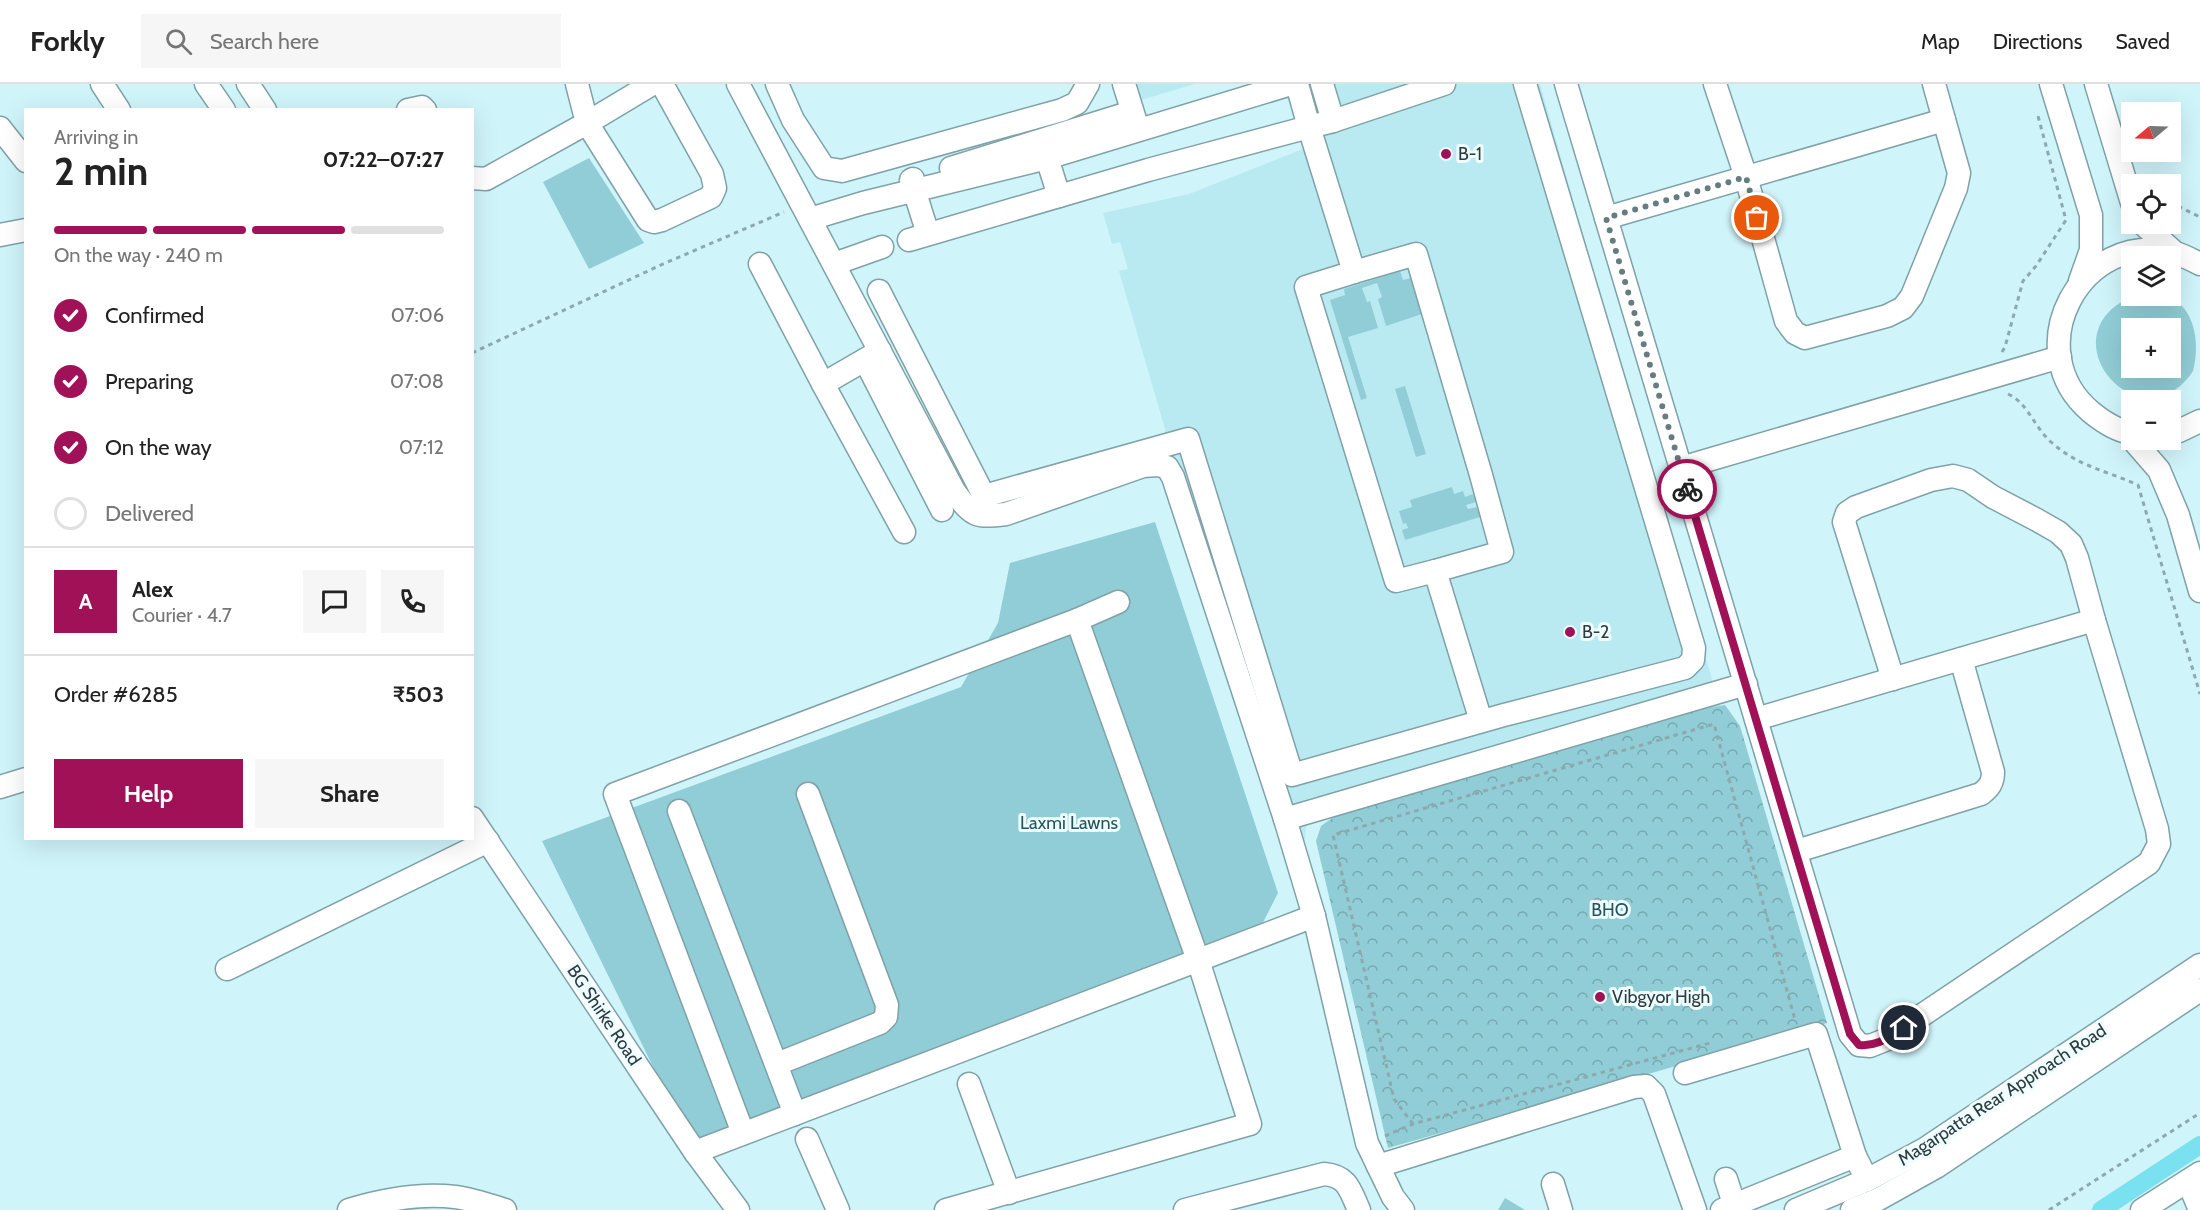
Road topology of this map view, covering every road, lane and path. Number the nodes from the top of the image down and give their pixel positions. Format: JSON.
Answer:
{"nodes":[{"id":1,"x":102,"y":84,"type":"edge"},
{"id":2,"x":206,"y":84,"type":"edge"},
{"id":3,"x":248,"y":84,"type":"edge"},
{"id":4,"x":577,"y":84,"type":"edge"},
{"id":5,"x":652,"y":84,"type":"edge"},
{"id":6,"x":662,"y":84,"type":"edge"},
{"id":7,"x":738,"y":84,"type":"edge"},
{"id":8,"x":777,"y":84,"type":"edge"},
{"id":9,"x":1088,"y":84,"type":"edge"},
{"id":10,"x":1124,"y":84,"type":"edge"},
{"id":11,"x":1322,"y":84,"type":"edge"},
{"id":12,"x":1402,"y":84,"type":"edge"},
{"id":13,"x":1444,"y":84,"type":"edge"},
{"id":14,"x":1525,"y":84,"type":"edge"},
{"id":15,"x":1566,"y":84,"type":"edge"},
{"id":16,"x":1715,"y":84,"type":"edge"},
{"id":17,"x":1934,"y":84,"type":"edge"},
{"id":18,"x":2051,"y":84,"type":"edge"},
{"id":19,"x":2096,"y":84,"type":"edge"},
{"id":20,"x":1288,"y":85,"type":"edge"},
{"id":21,"x":2036,"y":107,"type":"dead end"},
{"id":22,"x":118,"y":108,"type":"edge"},
{"id":23,"x":223,"y":108,"type":"edge"},
{"id":24,"x":264,"y":108,"type":"edge"},
{"id":25,"x":1339,"y":112,"type":"junction"},
{"id":26,"x":1944,"y":120,"type":"junction"},
{"id":27,"x":1135,"y":121,"type":"junction"},
{"id":28,"x":587,"y":123,"type":"junction"},
{"id":29,"x":0,"y":128,"type":"edge"},
{"id":30,"x":1302,"y":129,"type":"junction"},
{"id":31,"x":24,"y":158,"type":"edge"},
{"id":32,"x":1047,"y":158,"type":"junction"},
{"id":33,"x":2123,"y":174,"type":"edge"},
{"id":34,"x":1746,"y":177,"type":"junction"},
{"id":35,"x":474,"y":178,"type":"edge"},
{"id":36,"x":915,"y":192,"type":"junction"},
{"id":37,"x":1059,"y":196,"type":"junction"},
{"id":38,"x":2181,"y":208,"type":"edge"},
{"id":39,"x":806,"y":212,"type":"junction"},
{"id":40,"x":2200,"y":217,"type":"edge"},
{"id":41,"x":1606,"y":218,"type":"junction"},
{"id":42,"x":24,"y":230,"type":"edge"},
{"id":43,"x":2154,"y":234,"type":"edge"},
{"id":44,"x":0,"y":235,"type":"edge"},
{"id":45,"x":2167,"y":246,"type":"edge"},
{"id":46,"x":882,"y":248,"type":"dead end"},
{"id":47,"x":2121,"y":255,"type":"edge"},
{"id":48,"x":2181,"y":256,"type":"edge"},
{"id":49,"x":760,"y":264,"type":"dead end"},
{"id":50,"x":834,"y":264,"type":"junction"},
{"id":51,"x":2200,"y":264,"type":"edge"},
{"id":52,"x":1354,"y":272,"type":"junction"},
{"id":53,"x":2080,"y":283,"type":"junction"},
{"id":54,"x":879,"y":291,"type":"dead end"},
{"id":55,"x":474,"y":352,"type":"edge"},
{"id":56,"x":2001,"y":354,"type":"dead end"},
{"id":57,"x":873,"y":356,"type":"junction"},
{"id":58,"x":2060,"y":357,"type":"junction"},
{"id":59,"x":823,"y":384,"type":"junction"},
{"id":60,"x":2200,"y":421,"type":"edge"},
{"id":61,"x":2181,"y":430,"type":"edge"},
{"id":62,"x":2121,"y":431,"type":"edge"},
{"id":63,"x":2142,"y":450,"type":"edge"},
{"id":64,"x":1683,"y":477,"type":"junction"},
{"id":65,"x":942,"y":510,"type":"dead end"},
{"id":66,"x":904,"y":532,"type":"dead end"},
{"id":67,"x":1435,"y":571,"type":"junction"},
{"id":68,"x":2200,"y":591,"type":"edge"},
{"id":69,"x":1118,"y":602,"type":"dead end"},
{"id":70,"x":1077,"y":620,"type":"junction"},
{"id":71,"x":2094,"y":620,"type":"junction"},
{"id":72,"x":1961,"y":659,"type":"junction"},
{"id":73,"x":1893,"y":679,"type":"junction"},
{"id":74,"x":1746,"y":684,"type":"junction"},
{"id":75,"x":1756,"y":719,"type":"junction"},
{"id":76,"x":1481,"y":721,"type":"junction"},
{"id":77,"x":24,"y":780,"type":"edge"},
{"id":78,"x":0,"y":787,"type":"edge"},
{"id":79,"x":807,"y":794,"type":"dead end"},
{"id":80,"x":679,"y":811,"type":"dead end"},
{"id":81,"x":1285,"y":819,"type":"junction"},
{"id":82,"x":474,"y":821,"type":"edge"},
{"id":83,"x":488,"y":841,"type":"junction"},
{"id":84,"x":1797,"y":851,"type":"junction"},
{"id":85,"x":1314,"y":916,"type":"junction"},
{"id":86,"x":1198,"y":960,"type":"junction"},
{"id":87,"x":2200,"y":964,"type":"edge"},
{"id":88,"x":227,"y":969,"type":"dead end"},
{"id":89,"x":2200,"y":990,"type":"edge"},
{"id":90,"x":1795,"y":1019,"type":"dead end"},
{"id":91,"x":1717,"y":1041,"type":"dead end"},
{"id":92,"x":777,"y":1064,"type":"junction"},
{"id":93,"x":1685,"y":1073,"type":"dead end"},
{"id":94,"x":969,"y":1084,"type":"dead end"},
{"id":95,"x":795,"y":1113,"type":"junction"},
{"id":96,"x":2200,"y":1113,"type":"edge"},
{"id":97,"x":1413,"y":1124,"type":"junction"},
{"id":98,"x":743,"y":1133,"type":"junction"},
{"id":99,"x":807,"y":1139,"type":"dead end"},
{"id":100,"x":1367,"y":1143,"type":"junction"},
{"id":101,"x":695,"y":1152,"type":"junction"},
{"id":102,"x":1855,"y":1156,"type":"junction"},
{"id":103,"x":1378,"y":1166,"type":"junction"},
{"id":104,"x":2194,"y":1177,"type":"edge"},
{"id":105,"x":1726,"y":1179,"type":"dead end"},
{"id":106,"x":1868,"y":1180,"type":"junction"},
{"id":107,"x":1553,"y":1184,"type":"dead end"},
{"id":108,"x":1009,"y":1192,"type":"junction"},
{"id":109,"x":1731,"y":1208,"type":"edge"},
{"id":110,"x":349,"y":1210,"type":"edge"},
{"id":111,"x":505,"y":1210,"type":"edge"},
{"id":112,"x":738,"y":1210,"type":"edge"},
{"id":113,"x":838,"y":1210,"type":"edge"},
{"id":114,"x":946,"y":1210,"type":"edge"},
{"id":115,"x":1185,"y":1210,"type":"edge"},
{"id":116,"x":1359,"y":1210,"type":"edge"},
{"id":117,"x":1403,"y":1210,"type":"edge"},
{"id":118,"x":1561,"y":1210,"type":"edge"},
{"id":119,"x":1695,"y":1210,"type":"edge"},
{"id":120,"x":1797,"y":1210,"type":"edge"},
{"id":121,"x":1852,"y":1210,"type":"edge"},
{"id":122,"x":2049,"y":1210,"type":"edge"},
{"id":123,"x":2142,"y":1210,"type":"edge"},
{"id":124,"x":2200,"y":1210,"type":"edge"}],
"edges":[{"from":1,"to":22,"type":"street"},
{"from":2,"to":23,"type":"street"},
{"from":3,"to":24,"type":"street"},
{"from":4,"to":28,"type":"street"},
{"from":5,"to":28,"type":"street"},
{"from":6,"to":28,"type":"street"},
{"from":7,"to":39,"type":"street"},
{"from":8,"to":9,"type":"street"},
{"from":10,"to":27,"type":"street"},
{"from":11,"to":25,"type":"street"},
{"from":12,"to":25,"type":"street"},
{"from":13,"to":25,"type":"street"},
{"from":14,"to":76,"type":"street"},
{"from":15,"to":41,"type":"street"},
{"from":16,"to":34,"type":"street"},
{"from":17,"to":26,"type":"street"},
{"from":18,"to":53,"type":"street"},
{"from":19,"to":33,"type":"street"},
{"from":20,"to":27,"type":"street"},
{"from":20,"to":30,"type":"street"},
{"from":21,"to":56,"type":"path"},
{"from":25,"to":30,"type":"street"},
{"from":26,"to":34,"type":"street"},
{"from":26,"to":34,"type":"street"},
{"from":27,"to":32,"type":"street"},
{"from":27,"to":36,"type":"street"},
{"from":28,"to":35,"type":"street"},
{"from":29,"to":31,"type":"street"},
{"from":30,"to":37,"type":"street"},
{"from":30,"to":52,"type":"street"},
{"from":32,"to":36,"type":"street"},
{"from":32,"to":37,"type":"street"},
{"from":34,"to":41,"type":"street"},
{"from":36,"to":37,"type":"street"},
{"from":36,"to":39,"type":"street"},
{"from":38,"to":40,"type":"path"},
{"from":39,"to":50,"type":"street"},
{"from":39,"to":55,"type":"path"},
{"from":41,"to":64,"type":"street"},
{"from":42,"to":44,"type":"street"},
{"from":43,"to":45,"type":"street"},
{"from":46,"to":50,"type":"street"},
{"from":47,"to":53,"type":"street"},
{"from":48,"to":51,"type":"street"},
{"from":49,"to":59,"type":"street"},
{"from":50,"to":57,"type":"street"},
{"from":52,"to":67,"type":"street"},
{"from":52,"to":67,"type":"street"},
{"from":53,"to":58,"type":"street"},
{"from":54,"to":76,"type":"street"},
{"from":57,"to":59,"type":"street"},
{"from":57,"to":65,"type":"street"},
{"from":57,"to":81,"type":"street"},
{"from":58,"to":62,"type":"street"},
{"from":58,"to":64,"type":"street"},
{"from":59,"to":66,"type":"street"},
{"from":60,"to":61,"type":"street"},
{"from":63,"to":68,"type":"street"},
{"from":64,"to":74,"type":"street"},
{"from":67,"to":76,"type":"street"},
{"from":69,"to":70,"type":"street"},
{"from":70,"to":86,"type":"street"},
{"from":70,"to":98,"type":"street"},
{"from":71,"to":72,"type":"street"},
{"from":71,"to":73,"type":"street"},
{"from":71,"to":84,"type":"street"},
{"from":72,"to":73,"type":"street"},
{"from":72,"to":84,"type":"street"},
{"from":73,"to":75,"type":"street"},
{"from":74,"to":75,"type":"street"},
{"from":74,"to":81,"type":"street"},
{"from":75,"to":84,"type":"street"},
{"from":77,"to":78,"type":"street"},
{"from":79,"to":92,"type":"street"},
{"from":80,"to":92,"type":"street"},
{"from":81,"to":85,"type":"street"},
{"from":82,"to":83,"type":"street","name":"BG Shirke Road"},
{"from":83,"to":88,"type":"street"},
{"from":83,"to":101,"type":"street","name":"BG Shirke Road"},
{"from":85,"to":86,"type":"street"},
{"from":85,"to":100,"type":"street"},
{"from":86,"to":95,"type":"street"},
{"from":86,"to":108,"type":"street"},
{"from":87,"to":106,"type":"street","name":"Magarpatta Rear Approach Road"},
{"from":89,"to":121,"type":"street","name":"Magarpatta Rear Approach Road"},
{"from":90,"to":97,"type":"path"},
{"from":91,"to":97,"type":"path"},
{"from":92,"to":95,"type":"street"},
{"from":93,"to":102,"type":"street"},
{"from":94,"to":108,"type":"street"},
{"from":95,"to":98,"type":"street"},
{"from":96,"to":122,"type":"path"},
{"from":97,"to":100,"type":"path"},
{"from":98,"to":101,"type":"street"},
{"from":99,"to":113,"type":"street"},
{"from":100,"to":103,"type":"street"},
{"from":101,"to":112,"type":"street","name":"BG Shirke Road"},
{"from":102,"to":106,"type":"street"},
{"from":102,"to":109,"type":"street"},
{"from":103,"to":117,"type":"street"},
{"from":103,"to":119,"type":"street"},
{"from":104,"to":123,"type":"street"},
{"from":104,"to":124,"type":"street"},
{"from":105,"to":109,"type":"street"},
{"from":106,"to":120,"type":"street","name":"Magarpatta Rear Approach Road"},
{"from":107,"to":118,"type":"street"},
{"from":108,"to":114,"type":"street"},
{"from":110,"to":111,"type":"street"},
{"from":115,"to":116,"type":"street"}]}
